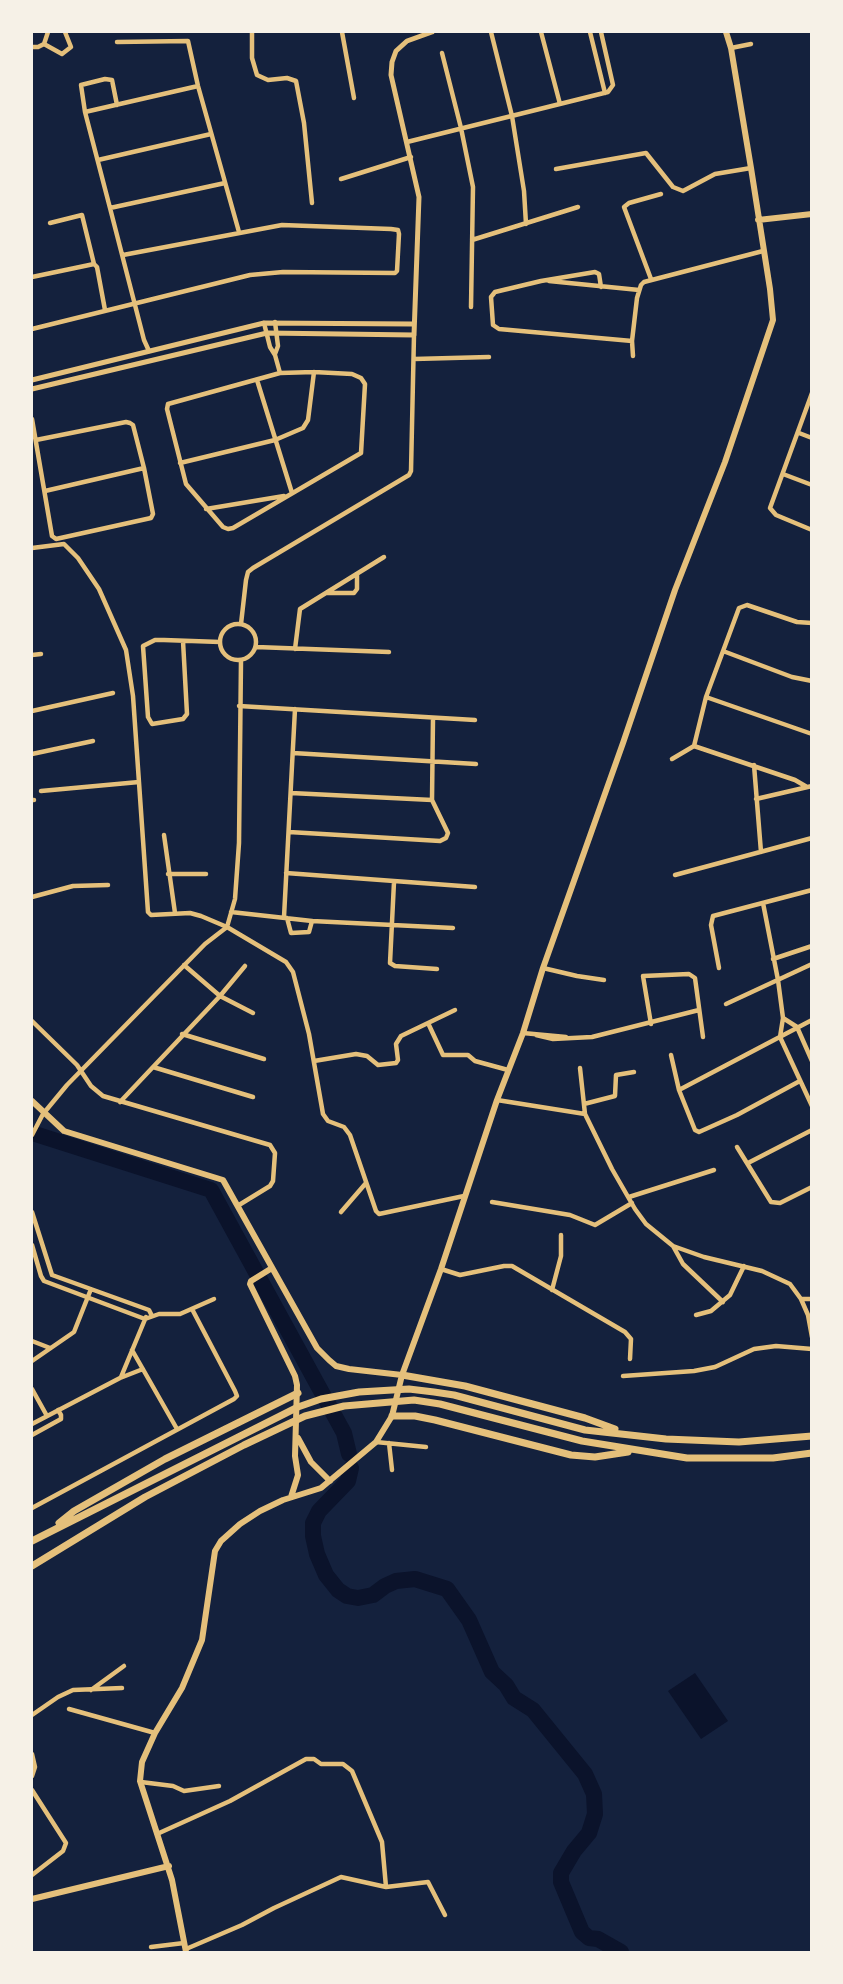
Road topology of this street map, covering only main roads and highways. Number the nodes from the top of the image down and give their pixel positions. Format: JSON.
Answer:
{"nodes":[{"id":1,"x":726,"y":32,"type":"edge"},
{"id":2,"x":811,"y":214,"type":"edge"},
{"id":3,"x":758,"y":220,"type":"junction"},
{"id":4,"x":32,"y":1101,"type":"edge"},
{"id":5,"x":269,"y":1269,"type":"junction"},
{"id":6,"x":402,"y":1375,"type":"junction"},
{"id":7,"x":298,"y":1393,"type":"junction"},
{"id":8,"x":392,"y":1416,"type":"junction"},
{"id":9,"x":627,"y":1433,"type":"junction"},
{"id":10,"x":297,"y":1436,"type":"junction"},
{"id":11,"x":811,"y":1436,"type":"edge"},
{"id":12,"x":632,"y":1451,"type":"junction"},
{"id":13,"x":811,"y":1452,"type":"edge"},
{"id":14,"x":330,"y":1481,"type":"junction"},
{"id":15,"x":291,"y":1497,"type":"junction"},
{"id":16,"x":51,"y":1531,"type":"junction"},
{"id":17,"x":32,"y":1541,"type":"edge"},
{"id":18,"x":32,"y":1566,"type":"edge"},
{"id":19,"x":169,"y":1866,"type":"junction"},
{"id":20,"x":32,"y":1899,"type":"edge"},
{"id":21,"x":185,"y":1948,"type":"edge"}],
"edges":[{"from":1,"to":3,"type":"main road"},
{"from":2,"to":3,"type":"main road"},
{"from":3,"to":6,"type":"main road"},
{"from":4,"to":5,"type":"main road"},
{"from":5,"to":6,"type":"main road"},
{"from":5,"to":7,"type":"main road"},
{"from":6,"to":8,"type":"main road"},
{"from":6,"to":9,"type":"main road"},
{"from":7,"to":10,"type":"main road"},
{"from":7,"to":16,"type":"main road"},
{"from":8,"to":12,"type":"main road"},
{"from":8,"to":14,"type":"main road"},
{"from":9,"to":11,"type":"main road"},
{"from":9,"to":16,"type":"main road"},
{"from":10,"to":14,"type":"main road"},
{"from":10,"to":15,"type":"main road"},
{"from":12,"to":13,"type":"main road"},
{"from":12,"to":18,"type":"main road"},
{"from":14,"to":15,"type":"main road"},
{"from":15,"to":19,"type":"main road"},
{"from":16,"to":17,"type":"main road"},
{"from":19,"to":20,"type":"main road"},
{"from":19,"to":21,"type":"main road"}]}
